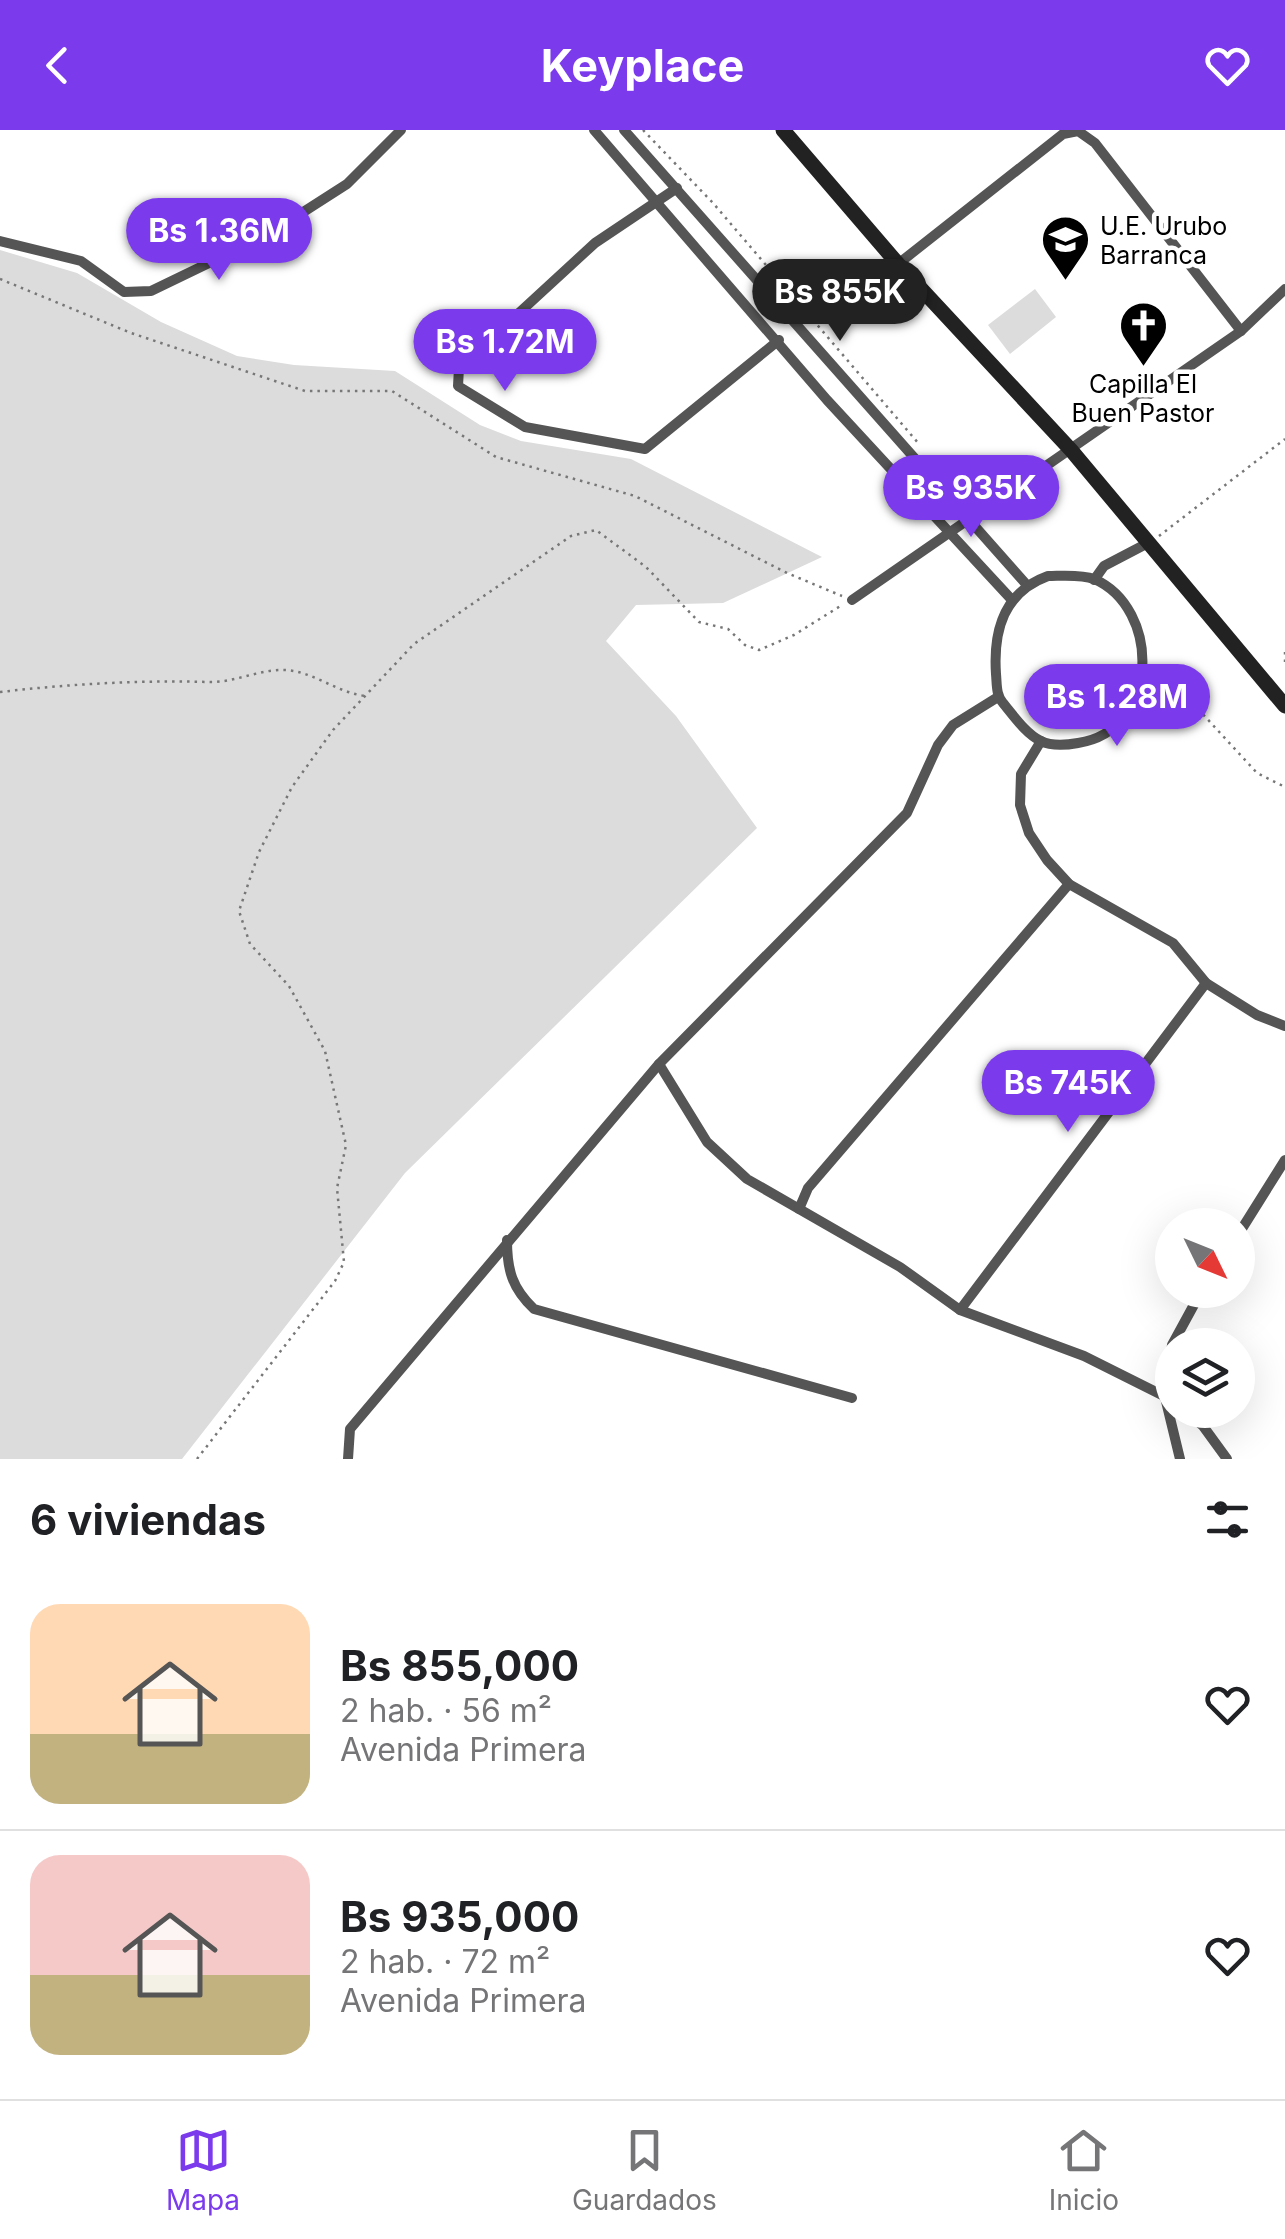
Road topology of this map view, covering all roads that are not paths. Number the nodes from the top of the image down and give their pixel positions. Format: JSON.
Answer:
{"nodes":[{"id":1,"x":402,"y":130,"type":"edge"},
{"id":2,"x":594,"y":130,"type":"edge"},
{"id":3,"x":624,"y":130,"type":"edge"},
{"id":4,"x":783,"y":130,"type":"edge"},
{"id":5,"x":677,"y":188,"type":"junction"},
{"id":6,"x":660,"y":202,"type":"junction"},
{"id":7,"x":0,"y":241,"type":"edge"},
{"id":8,"x":898,"y":264,"type":"junction"},
{"id":9,"x":1285,"y":288,"type":"edge"},
{"id":10,"x":1242,"y":331,"type":"junction"},
{"id":11,"x":778,"y":340,"type":"junction"},
{"id":12,"x":1070,"y":450,"type":"junction"},
{"id":13,"x":966,"y":519,"type":"junction"},
{"id":14,"x":948,"y":532,"type":"junction"},
{"id":15,"x":1148,"y":543,"type":"junction"},
{"id":16,"x":1094,"y":580,"type":"junction"},
{"id":17,"x":1026,"y":584,"type":"junction"},
{"id":18,"x":852,"y":600,"type":"road end"},
{"id":19,"x":1012,"y":600,"type":"junction"},
{"id":20,"x":998,"y":698,"type":"junction"},
{"id":21,"x":1285,"y":706,"type":"edge"},
{"id":22,"x":1041,"y":741,"type":"junction"},
{"id":23,"x":1070,"y":884,"type":"junction"},
{"id":24,"x":1206,"y":983,"type":"junction"},
{"id":25,"x":1285,"y":1026,"type":"edge"},
{"id":26,"x":659,"y":1064,"type":"junction"},
{"id":27,"x":1285,"y":1160,"type":"edge"},
{"id":28,"x":1255,"y":1208,"type":"edge"},
{"id":29,"x":799,"y":1209,"type":"junction"},
{"id":30,"x":506,"y":1240,"type":"junction"},
{"id":31,"x":960,"y":1310,"type":"junction"},
{"id":32,"x":1155,"y":1391,"type":"edge"},
{"id":33,"x":852,"y":1398,"type":"dead end"},
{"id":34,"x":1174,"y":1428,"type":"edge"},
{"id":35,"x":1205,"y":1428,"type":"edge"},
{"id":36,"x":348,"y":1459,"type":"edge"},
{"id":37,"x":1180,"y":1459,"type":"edge"},
{"id":38,"x":1227,"y":1459,"type":"edge"}],
"edges":[{"from":1,"to":7,"type":"street"},
{"from":2,"to":6,"type":"street"},
{"from":3,"to":5,"type":"street"},
{"from":4,"to":8,"type":"main road"},
{"from":5,"to":6,"type":"street"},
{"from":5,"to":13,"type":"street"},
{"from":6,"to":11,"type":"street"},
{"from":6,"to":11,"type":"street"},
{"from":8,"to":10,"type":"street"},
{"from":8,"to":12,"type":"main road"},
{"from":9,"to":10,"type":"street"},
{"from":10,"to":12,"type":"street"},
{"from":11,"to":14,"type":"street"},
{"from":12,"to":13,"type":"street"},
{"from":12,"to":15,"type":"main road"},
{"from":13,"to":14,"type":"street"},
{"from":13,"to":17,"type":"street"},
{"from":14,"to":18,"type":"street"},
{"from":14,"to":19,"type":"street"},
{"from":15,"to":16,"type":"street"},
{"from":15,"to":21,"type":"main road"},
{"from":16,"to":17,"type":"street"},
{"from":16,"to":22,"type":"street"},
{"from":17,"to":19,"type":"street"},
{"from":19,"to":20,"type":"street"},
{"from":20,"to":22,"type":"street"},
{"from":20,"to":26,"type":"street"},
{"from":22,"to":23,"type":"street"},
{"from":23,"to":24,"type":"street"},
{"from":23,"to":29,"type":"street"},
{"from":24,"to":25,"type":"street"},
{"from":24,"to":31,"type":"street"},
{"from":26,"to":29,"type":"street"},
{"from":26,"to":30,"type":"street"},
{"from":27,"to":28,"type":"street"},
{"from":29,"to":31,"type":"street"},
{"from":30,"to":33,"type":"street"},
{"from":30,"to":36,"type":"street"},
{"from":31,"to":32,"type":"street"},
{"from":34,"to":37,"type":"street"},
{"from":35,"to":38,"type":"street"}]}
